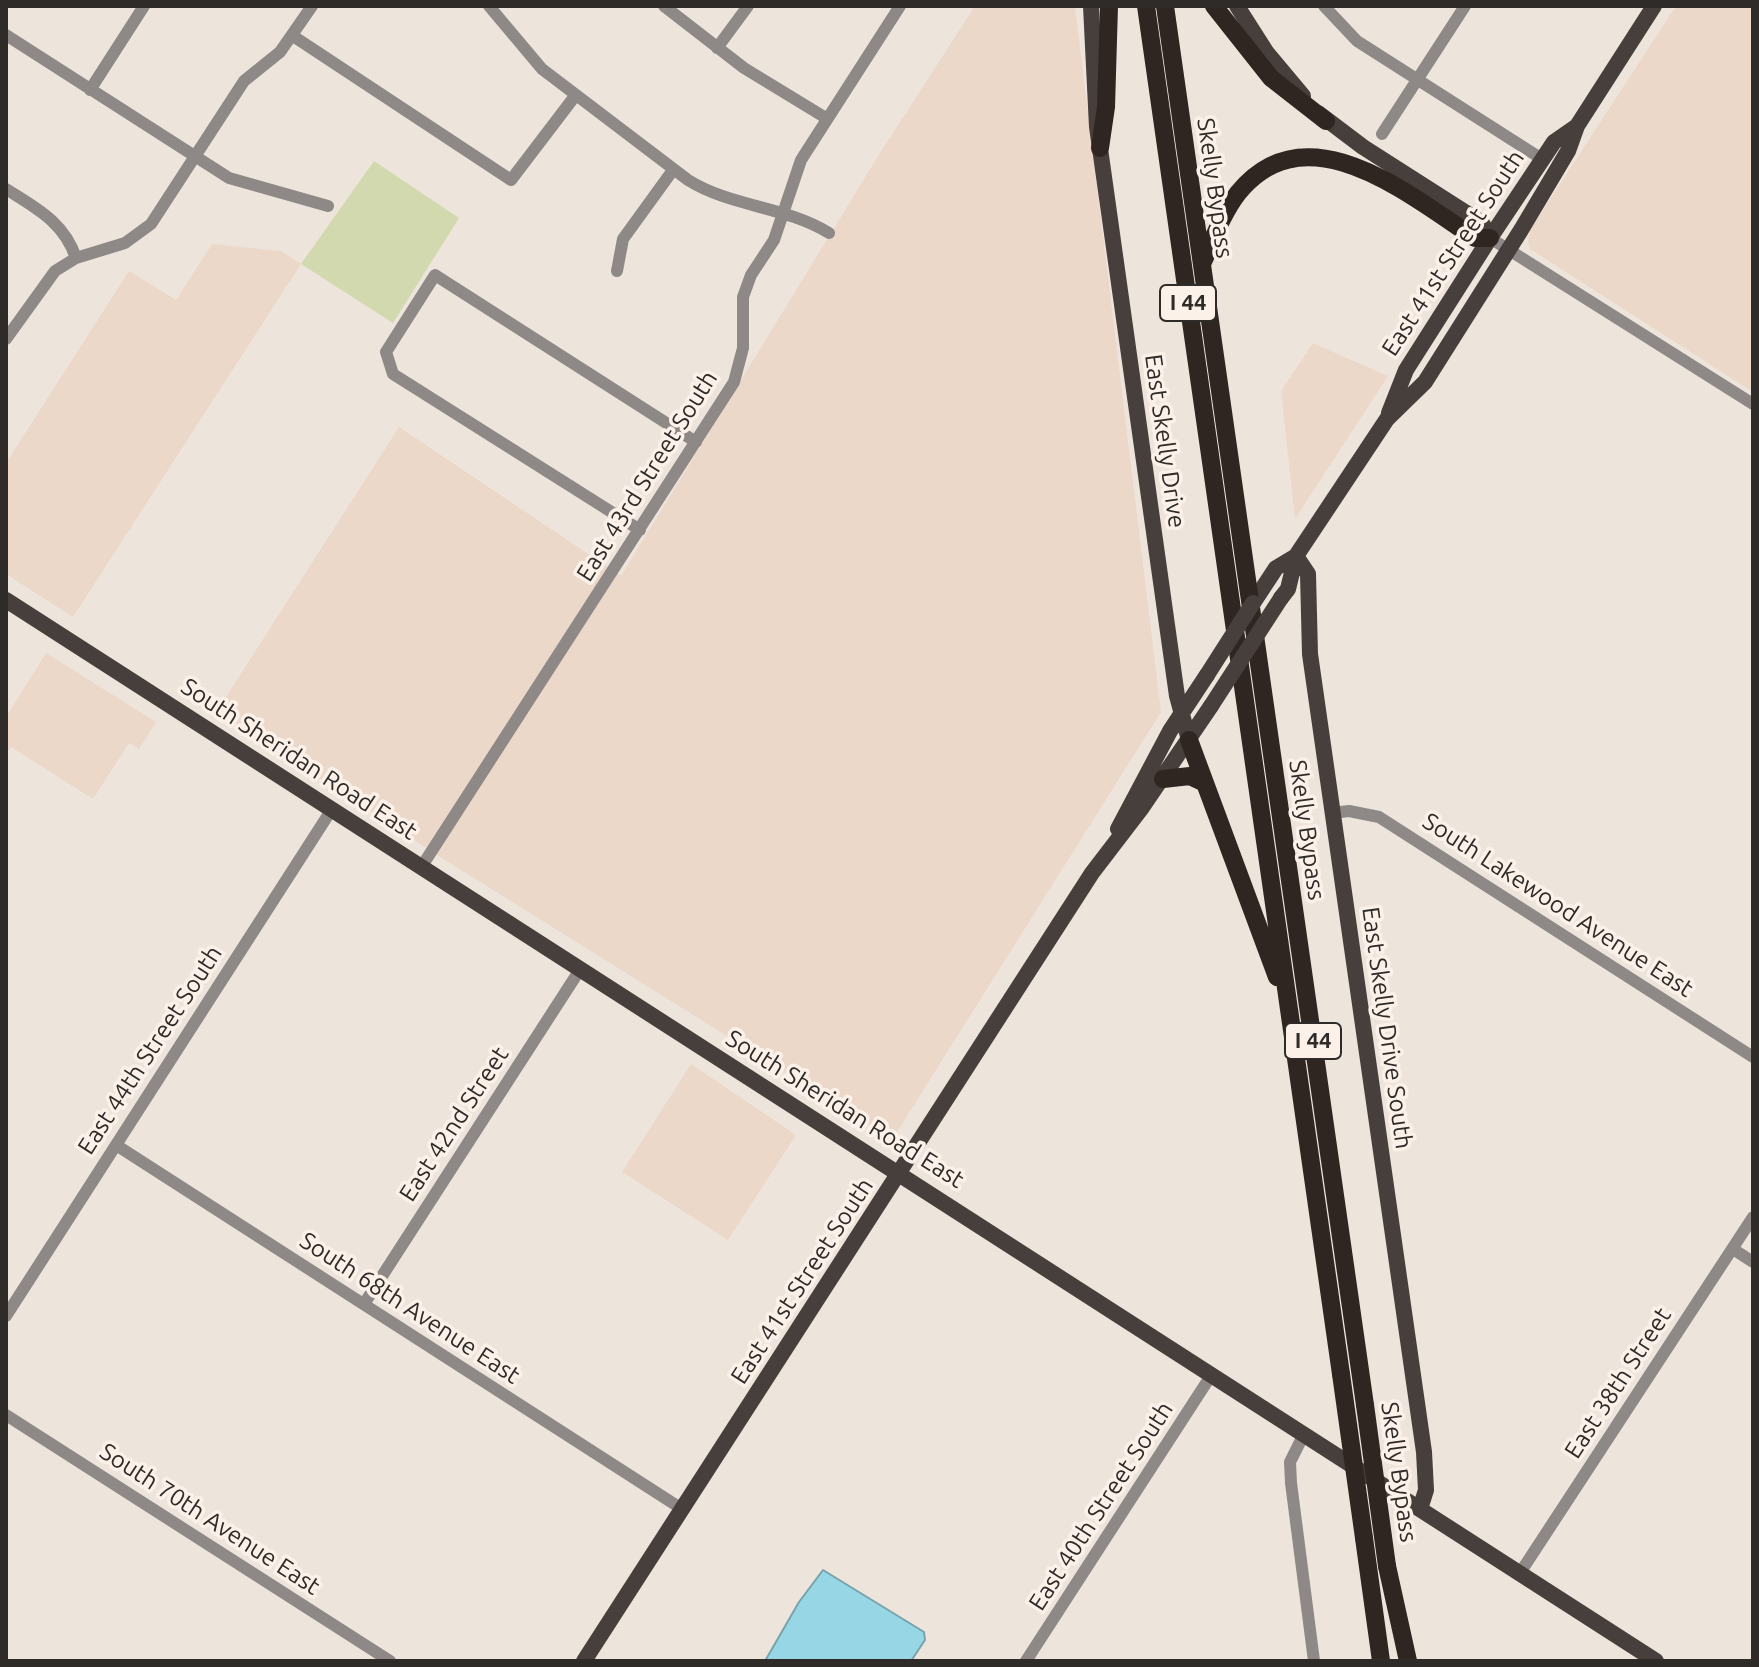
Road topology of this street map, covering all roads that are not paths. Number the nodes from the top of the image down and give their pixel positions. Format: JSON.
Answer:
{"nodes":[{"id":1,"x":144,"y":6,"type":"edge"},
{"id":2,"x":312,"y":6,"type":"edge"},
{"id":3,"x":489,"y":6,"type":"edge"},
{"id":4,"x":664,"y":6,"type":"edge"},
{"id":5,"x":748,"y":6,"type":"edge"},
{"id":6,"x":900,"y":6,"type":"edge"},
{"id":7,"x":1091,"y":6,"type":"edge"},
{"id":8,"x":1109,"y":6,"type":"edge"},
{"id":9,"x":1146,"y":6,"type":"edge"},
{"id":10,"x":1165,"y":6,"type":"edge"},
{"id":11,"x":1214,"y":6,"type":"edge"},
{"id":12,"x":1237,"y":6,"type":"edge"},
{"id":13,"x":1324,"y":6,"type":"edge"},
{"id":14,"x":1465,"y":6,"type":"edge"},
{"id":15,"x":1654,"y":6,"type":"edge"},
{"id":16,"x":6,"y":35,"type":"edge"},
{"id":17,"x":293,"y":36,"type":"junction"},
{"id":18,"x":717,"y":48,"type":"junction"},
{"id":19,"x":1418,"y":79,"type":"junction"},
{"id":20,"x":90,"y":90,"type":"junction"},
{"id":21,"x":575,"y":96,"type":"junction"},
{"id":22,"x":826,"y":118,"type":"junction"},
{"id":23,"x":1326,"y":121,"type":"junction"},
{"id":24,"x":1577,"y":126,"type":"junction"},
{"id":25,"x":1382,"y":134,"type":"dead end"},
{"id":26,"x":1100,"y":148,"type":"junction"},
{"id":27,"x":196,"y":158,"type":"junction"},
{"id":28,"x":1542,"y":159,"type":"junction"},
{"id":29,"x":673,"y":170,"type":"junction"},
{"id":30,"x":6,"y":189,"type":"edge"},
{"id":31,"x":328,"y":206,"type":"dead end"},
{"id":32,"x":783,"y":213,"type":"junction"},
{"id":33,"x":829,"y":233,"type":"dead end"},
{"id":34,"x":1490,"y":238,"type":"junction"},
{"id":35,"x":1509,"y":249,"type":"junction"},
{"id":36,"x":76,"y":258,"type":"junction"},
{"id":37,"x":1202,"y":264,"type":"junction"},
{"id":38,"x":617,"y":271,"type":"dead end"},
{"id":39,"x":6,"y":339,"type":"edge"},
{"id":40,"x":1753,"y":404,"type":"edge"},
{"id":41,"x":1387,"y":419,"type":"junction"},
{"id":42,"x":696,"y":442,"type":"junction"},
{"id":43,"x":640,"y":530,"type":"junction"},
{"id":44,"x":1296,"y":556,"type":"junction"},
{"id":45,"x":6,"y":600,"type":"edge"},
{"id":46,"x":1182,"y":712,"type":"junction"},
{"id":47,"x":1189,"y":740,"type":"junction"},
{"id":48,"x":1163,"y":779,"type":"junction"},
{"id":49,"x":1205,"y":783,"type":"junction"},
{"id":50,"x":332,"y":809,"type":"junction"},
{"id":51,"x":1332,"y":813,"type":"junction"},
{"id":52,"x":1110,"y":845,"type":"junction"},
{"id":53,"x":422,"y":866,"type":"junction"},
{"id":54,"x":581,"y":968,"type":"junction"},
{"id":55,"x":1289,"y":1009,"type":"junction"},
{"id":56,"x":1753,"y":1057,"type":"edge"},
{"id":57,"x":116,"y":1145,"type":"junction"},
{"id":58,"x":900,"y":1173,"type":"junction"},
{"id":59,"x":1753,"y":1217,"type":"edge"},
{"id":60,"x":1733,"y":1249,"type":"junction"},
{"id":61,"x":1753,"y":1262,"type":"edge"},
{"id":62,"x":364,"y":1304,"type":"junction"},
{"id":63,"x":6,"y":1316,"type":"edge"},
{"id":64,"x":1212,"y":1374,"type":"junction"},
{"id":65,"x":6,"y":1415,"type":"edge"},
{"id":66,"x":1304,"y":1434,"type":"junction"},
{"id":67,"x":682,"y":1509,"type":"junction"},
{"id":68,"x":1420,"y":1509,"type":"junction"},
{"id":69,"x":1387,"y":1566,"type":"junction"},
{"id":70,"x":1520,"y":1573,"type":"junction"},
{"id":71,"x":390,"y":1661,"type":"edge"},
{"id":72,"x":584,"y":1661,"type":"edge"},
{"id":73,"x":1026,"y":1661,"type":"edge"},
{"id":74,"x":1314,"y":1661,"type":"edge"},
{"id":75,"x":1381,"y":1661,"type":"edge"},
{"id":76,"x":1401,"y":1661,"type":"edge"},
{"id":77,"x":1408,"y":1661,"type":"edge"},
{"id":78,"x":1656,"y":1661,"type":"edge"}],
"edges":[{"from":1,"to":20,"type":"street"},
{"from":2,"to":17,"type":"street"},
{"from":3,"to":21,"type":"street"},
{"from":4,"to":18,"type":"street"},
{"from":5,"to":18,"type":"street"},
{"from":6,"to":22,"type":"street","name":"East 43rd Street South"},
{"from":7,"to":26,"type":"main road"},
{"from":8,"to":26,"type":"highway"},
{"from":9,"to":55,"type":"highway","name":"Skelly Bypass","number":"I 44"},
{"from":10,"to":37,"type":"highway","name":"Skelly Bypass","number":"I 44"},
{"from":11,"to":23,"type":"highway"},
{"from":12,"to":23,"type":"main road"},
{"from":13,"to":19,"type":"street"},
{"from":14,"to":19,"type":"street"},
{"from":15,"to":24,"type":"main road","name":"East 41st Street South"},
{"from":16,"to":20,"type":"street"},
{"from":17,"to":21,"type":"street"},
{"from":17,"to":27,"type":"street"},
{"from":18,"to":22,"type":"street"},
{"from":19,"to":25,"type":"street"},
{"from":19,"to":28,"type":"street"},
{"from":20,"to":27,"type":"street"},
{"from":21,"to":29,"type":"street"},
{"from":22,"to":32,"type":"street","name":"East 43rd Street South"},
{"from":23,"to":34,"type":"main road"},
{"from":24,"to":28,"type":"main road","name":"East 41st Street South"},
{"from":24,"to":35,"type":"main road","name":"East 41st Street South"},
{"from":26,"to":46,"type":"main road","name":"East Skelly Drive"},
{"from":27,"to":31,"type":"street"},
{"from":27,"to":36,"type":"street"},
{"from":28,"to":34,"type":"main road","name":"East 41st Street South"},
{"from":29,"to":32,"type":"street"},
{"from":29,"to":38,"type":"street"},
{"from":30,"to":36,"type":"street"},
{"from":32,"to":33,"type":"street"},
{"from":32,"to":42,"type":"street","name":"East 43rd Street South"},
{"from":34,"to":35,"type":"street"},
{"from":34,"to":37,"type":"highway"},
{"from":34,"to":41,"type":"main road","name":"East 41st Street South"},
{"from":35,"to":40,"type":"street"},
{"from":35,"to":41,"type":"main road","name":"East 41st Street South"},
{"from":36,"to":39,"type":"street"},
{"from":37,"to":69,"type":"highway","name":"Skelly Bypass","number":"I 44","bridge":true},
{"from":41,"to":44,"type":"main road","name":"East 41st Street South"},
{"from":42,"to":43,"type":"street","name":"East 43rd Street South"},
{"from":42,"to":43,"type":"street"},
{"from":43,"to":53,"type":"street","name":"East 43rd Street South"},
{"from":44,"to":46,"type":"main road","name":"East 41st Street South","bridge":true},
{"from":44,"to":47,"type":"main road","name":"East 41st Street South","bridge":true},
{"from":44,"to":51,"type":"main road","name":"East Skelly Drive South"},
{"from":45,"to":50,"type":"main road","name":"South Sheridan Road East"},
{"from":46,"to":47,"type":"main road","name":"East Skelly Drive"},
{"from":46,"to":52,"type":"main road","name":"East 41st Street South"},
{"from":47,"to":48,"type":"main road","name":"East 41st Street South"},
{"from":47,"to":49,"type":"highway"},
{"from":48,"to":49,"type":"highway"},
{"from":48,"to":52,"type":"main road","name":"East 41st Street South"},
{"from":49,"to":55,"type":"highway"},
{"from":50,"to":53,"type":"main road","name":"South Sheridan Road East"},
{"from":50,"to":57,"type":"street","name":"East 44th Street South"},
{"from":51,"to":56,"type":"street","name":"South Lakewood Avenue East"},
{"from":51,"to":68,"type":"main road","name":"East Skelly Drive South"},
{"from":52,"to":58,"type":"main road","name":"East 41st Street South"},
{"from":53,"to":54,"type":"main road","name":"South Sheridan Road East"},
{"from":54,"to":58,"type":"main road","name":"South Sheridan Road East"},
{"from":54,"to":62,"type":"street","name":"East 42nd Street"},
{"from":55,"to":75,"type":"highway","name":"Skelly Bypass","number":"I 44","bridge":true},
{"from":57,"to":62,"type":"street","name":"South 68th Avenue East"},
{"from":57,"to":63,"type":"street","name":"East 44th Street South"},
{"from":58,"to":64,"type":"main road","name":"South Sheridan Road East"},
{"from":58,"to":67,"type":"main road","name":"East 41st Street South"},
{"from":59,"to":60,"type":"street","name":"East 38th Street"},
{"from":60,"to":61,"type":"street"},
{"from":60,"to":70,"type":"street","name":"East 38th Street"},
{"from":62,"to":67,"type":"street","name":"South 68th Avenue East"},
{"from":64,"to":66,"type":"main road","name":"South Sheridan Road East"},
{"from":64,"to":73,"type":"street","name":"East 40th Street South"},
{"from":65,"to":71,"type":"street","name":"South 70th Avenue East"},
{"from":66,"to":68,"type":"main road","name":"South Sheridan Road East"},
{"from":66,"to":74,"type":"street"},
{"from":67,"to":72,"type":"main road","name":"East 41st Street South"},
{"from":68,"to":70,"type":"main road","name":"South Sheridan Road East"},
{"from":69,"to":76,"type":"highway","name":"Skelly Bypass","number":"I 44"},
{"from":69,"to":77,"type":"highway"},
{"from":70,"to":78,"type":"main road","name":"South Sheridan Road East"}]}
